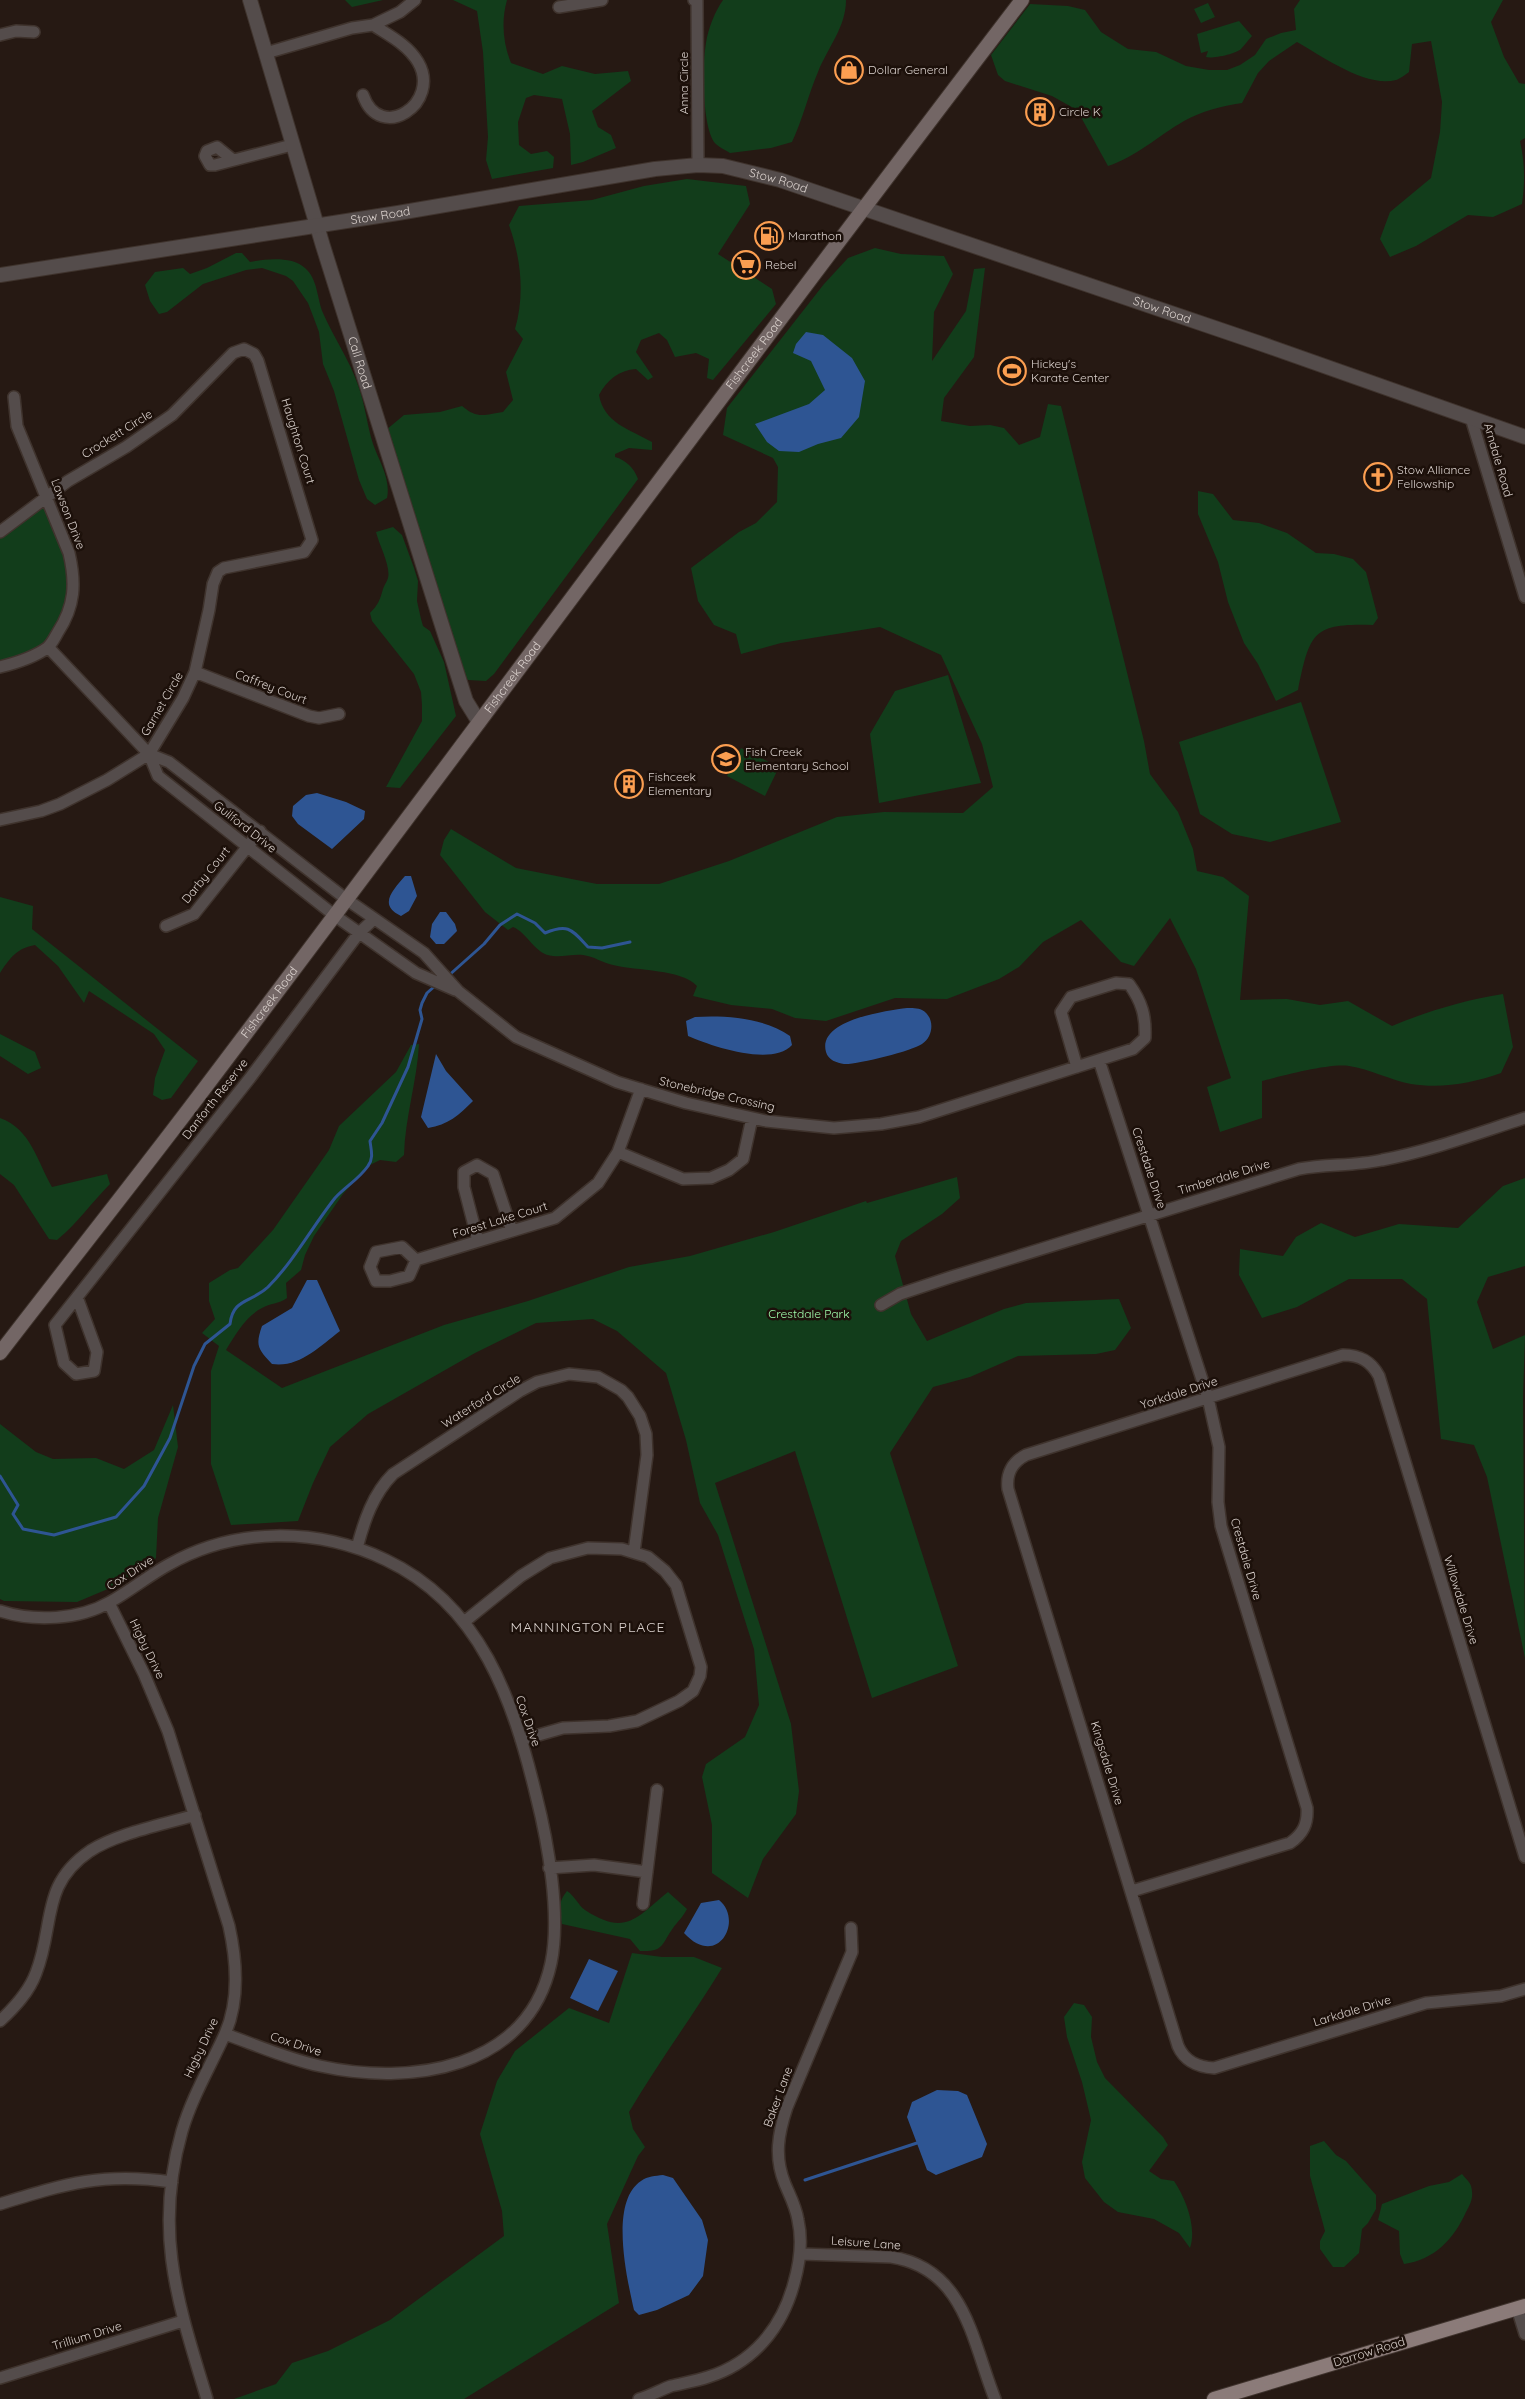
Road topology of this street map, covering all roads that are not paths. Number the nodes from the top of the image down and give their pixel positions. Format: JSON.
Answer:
{"nodes":[{"id":1,"x":250,"y":0,"type":"edge"},
{"id":2,"x":414,"y":0,"type":"edge"},
{"id":3,"x":602,"y":0,"type":"edge"},
{"id":4,"x":696,"y":0,"type":"edge"},
{"id":5,"x":1022,"y":0,"type":"edge"},
{"id":6,"x":559,"y":7,"type":"dead end"},
{"id":7,"x":373,"y":25,"type":"junction"},
{"id":8,"x":34,"y":32,"type":"dead end"},
{"id":9,"x":0,"y":35,"type":"edge"},
{"id":10,"x":266,"y":53,"type":"junction"},
{"id":11,"x":363,"y":95,"type":"dead end"},
{"id":12,"x":292,"y":145,"type":"junction"},
{"id":13,"x":233,"y":160,"type":"dead end"},
{"id":14,"x":698,"y":165,"type":"junction"},
{"id":15,"x":863,"y":208,"type":"junction"},
{"id":16,"x":317,"y":226,"type":"junction"},
{"id":17,"x":0,"y":275,"type":"edge"},
{"id":18,"x":239,"y":350,"type":"joint"},
{"id":19,"x":14,"y":397,"type":"dead end"},
{"id":20,"x":1471,"y":418,"type":"junction"},
{"id":21,"x":1525,"y":437,"type":"edge"},
{"id":22,"x":47,"y":497,"type":"junction"},
{"id":23,"x":0,"y":532,"type":"edge"},
{"id":24,"x":224,"y":568,"type":"joint"},
{"id":25,"x":1525,"y":597,"type":"edge"},
{"id":26,"x":48,"y":647,"type":"junction"},
{"id":27,"x":0,"y":667,"type":"edge"},
{"id":28,"x":195,"y":672,"type":"junction"},
{"id":29,"x":339,"y":714,"type":"dead end"},
{"id":30,"x":479,"y":722,"type":"junction"},
{"id":31,"x":149,"y":754,"type":"junction"},
{"id":32,"x":0,"y":820,"type":"edge"},
{"id":33,"x":260,"y":831,"type":"junction"},
{"id":34,"x":247,"y":846,"type":"junction"},
{"id":35,"x":346,"y":899,"type":"junction"},
{"id":36,"x":334,"y":915,"type":"junction"},
{"id":37,"x":374,"y":918,"type":"junction"},
{"id":38,"x":166,"y":926,"type":"dead end"},
{"id":39,"x":359,"y":933,"type":"junction"},
{"id":40,"x":437,"y":976,"type":"junction"},
{"id":41,"x":1099,"y":1060,"type":"junction"},
{"id":42,"x":1077,"y":1067,"type":"junction"},
{"id":43,"x":641,"y":1089,"type":"junction"},
{"id":44,"x":752,"y":1118,"type":"junction"},
{"id":45,"x":1525,"y":1118,"type":"edge"},
{"id":46,"x":618,"y":1152,"type":"junction"},
{"id":47,"x":1150,"y":1216,"type":"junction"},
{"id":48,"x":512,"y":1231,"type":"junction"},
{"id":49,"x":478,"y":1241,"type":"junction"},
{"id":50,"x":416,"y":1260,"type":"dead end"},
{"id":51,"x":78,"y":1297,"type":"junction"},
{"id":52,"x":880,"y":1305,"type":"dead end"},
{"id":53,"x":0,"y":1353,"type":"edge"},
{"id":54,"x":1362,"y":1357,"type":"joint"},
{"id":55,"x":1208,"y":1398,"type":"junction"},
{"id":56,"x":1010,"y":1469,"type":"joint"},
{"id":57,"x":357,"y":1548,"type":"junction"},
{"id":58,"x":634,"y":1552,"type":"junction"},
{"id":59,"x":109,"y":1603,"type":"junction"},
{"id":60,"x":0,"y":1611,"type":"edge"},
{"id":61,"x":464,"y":1622,"type":"junction"},
{"id":62,"x":521,"y":1740,"type":"junction"},
{"id":63,"x":657,"y":1790,"type":"dead end"},
{"id":64,"x":195,"y":1815,"type":"junction"},
{"id":65,"x":1525,"y":1857,"type":"edge"},
{"id":66,"x":549,"y":1868,"type":"junction"},
{"id":67,"x":647,"y":1872,"type":"junction"},
{"id":68,"x":1132,"y":1891,"type":"junction"},
{"id":69,"x":643,"y":1904,"type":"dead end"},
{"id":70,"x":851,"y":1928,"type":"dead end"},
{"id":71,"x":1525,"y":1989,"type":"edge"},
{"id":72,"x":0,"y":2021,"type":"edge"},
{"id":73,"x":225,"y":2034,"type":"junction"},
{"id":74,"x":1190,"y":2062,"type":"joint"},
{"id":75,"x":172,"y":2182,"type":"junction"},
{"id":76,"x":0,"y":2204,"type":"edge"},
{"id":77,"x":801,"y":2254,"type":"junction"},
{"id":78,"x":1521,"y":2307,"type":"edge"},
{"id":79,"x":183,"y":2321,"type":"junction"},
{"id":80,"x":1525,"y":2334,"type":"edge"},
{"id":81,"x":0,"y":2378,"type":"edge"},
{"id":82,"x":207,"y":2399,"type":"edge"},
{"id":83,"x":639,"y":2399,"type":"edge"},
{"id":84,"x":995,"y":2399,"type":"edge"},
{"id":85,"x":1214,"y":2399,"type":"edge"}],
"edges":[{"from":1,"to":10,"type":"street","name":"Call Road"},
{"from":2,"to":7,"type":"street"},
{"from":3,"to":6,"type":"street"},
{"from":4,"to":14,"type":"street","name":"Anna Circle"},
{"from":5,"to":15,"type":"main road","name":"Fishcreek Road"},
{"from":7,"to":10,"type":"street"},
{"from":7,"to":11,"type":"street"},
{"from":8,"to":9,"type":"street"},
{"from":10,"to":12,"type":"street","name":"Call Road"},
{"from":12,"to":13,"type":"street"},
{"from":12,"to":16,"type":"street","name":"Call Road"},
{"from":14,"to":15,"type":"street","name":"Stow Road"},
{"from":14,"to":16,"type":"street","name":"Stow Road"},
{"from":15,"to":20,"type":"street","name":"Stow Road"},
{"from":15,"to":30,"type":"main road","name":"Fishcreek Road"},
{"from":16,"to":17,"type":"street","name":"Stow Road"},
{"from":16,"to":30,"type":"street","name":"Call Road"},
{"from":18,"to":22,"type":"street","name":"Crockett Circle"},
{"from":18,"to":24,"type":"street","name":"Haughton Court"},
{"from":19,"to":22,"type":"street","name":"Lawson Drive"},
{"from":20,"to":21,"type":"street","name":"Stow Road"},
{"from":20,"to":25,"type":"street","name":"Arndale Road"},
{"from":22,"to":23,"type":"street","name":"Crockett Circle"},
{"from":22,"to":26,"type":"street","name":"Lawson Drive"},
{"from":24,"to":28,"type":"street","name":"Garnet Circle"},
{"from":26,"to":27,"type":"street","name":"Lawson Drive"},
{"from":26,"to":31,"type":"street","name":"Guilford Drive"},
{"from":28,"to":29,"type":"street","name":"Caffrey Court"},
{"from":28,"to":31,"type":"street","name":"Garnet Circle"},
{"from":30,"to":35,"type":"main road","name":"Fishcreek Road"},
{"from":31,"to":32,"type":"street","name":"Garnet Circle"},
{"from":31,"to":33,"type":"street","name":"Guilford Drive"},
{"from":31,"to":34,"type":"street","name":"Guilford Drive"},
{"from":33,"to":34,"type":"street","name":"Darby Court"},
{"from":33,"to":35,"type":"street","name":"Guilford Drive"},
{"from":34,"to":36,"type":"street","name":"Guilford Drive"},
{"from":34,"to":38,"type":"street","name":"Darby Court"},
{"from":35,"to":36,"type":"main road","name":"Fishcreek Road"},
{"from":35,"to":37,"type":"street","name":"Stonebridge Crossing"},
{"from":36,"to":39,"type":"street","name":"Stonebridge Crossing"},
{"from":36,"to":53,"type":"main road","name":"Fishcreek Road"},
{"from":37,"to":39,"type":"street","name":"Danforth Reserve"},
{"from":37,"to":40,"type":"street","name":"Stonebridge Crossing"},
{"from":39,"to":40,"type":"street","name":"Stonebridge Crossing"},
{"from":39,"to":51,"type":"street","name":"Danforth Reserve"},
{"from":40,"to":43,"type":"street","name":"Stonebridge Crossing"},
{"from":41,"to":42,"type":"street","name":"Stonebridge Crossing"},
{"from":41,"to":42,"type":"street","name":"Stonebridge Crossing"},
{"from":41,"to":47,"type":"street","name":"Crestdale Drive"},
{"from":42,"to":44,"type":"street","name":"Stonebridge Crossing"},
{"from":43,"to":44,"type":"street","name":"Stonebridge Crossing"},
{"from":43,"to":46,"type":"street","name":"Forest Lake Court"},
{"from":44,"to":46,"type":"street"},
{"from":45,"to":47,"type":"street","name":"Timberdale Drive"},
{"from":46,"to":48,"type":"street","name":"Forest Lake Court"},
{"from":47,"to":52,"type":"street","name":"Timberdale Drive"},
{"from":47,"to":55,"type":"street","name":"Crestdale Drive"},
{"from":48,"to":49,"type":"street","name":"Forest Lake Court"},
{"from":48,"to":49,"type":"street"},
{"from":49,"to":50,"type":"street","name":"Forest Lake Court"},
{"from":51,"to":51,"type":"street","name":"Danforth Reserve"},
{"from":54,"to":55,"type":"street","name":"Yorkdale Drive"},
{"from":54,"to":65,"type":"street","name":"Willowdale Drive"},
{"from":55,"to":56,"type":"street","name":"Yorkdale Drive"},
{"from":55,"to":68,"type":"street","name":"Crestdale Drive"},
{"from":56,"to":68,"type":"street","name":"Kingsdale Drive"},
{"from":57,"to":58,"type":"street","name":"Waterford Circle"},
{"from":57,"to":59,"type":"street","name":"Cox Drive"},
{"from":57,"to":61,"type":"street","name":"Cox Drive"},
{"from":58,"to":61,"type":"street"},
{"from":58,"to":62,"type":"street"},
{"from":59,"to":60,"type":"street","name":"Cox Drive"},
{"from":59,"to":64,"type":"street","name":"Higby Drive"},
{"from":61,"to":62,"type":"street","name":"Cox Drive"},
{"from":62,"to":66,"type":"street","name":"Cox Drive"},
{"from":63,"to":67,"type":"street"},
{"from":64,"to":72,"type":"street"},
{"from":64,"to":73,"type":"street","name":"Higby Drive"},
{"from":66,"to":67,"type":"street"},
{"from":66,"to":73,"type":"street","name":"Cox Drive"},
{"from":67,"to":69,"type":"street"},
{"from":68,"to":74,"type":"street","name":"Kingsdale Drive"},
{"from":70,"to":77,"type":"street","name":"Baker Lane"},
{"from":71,"to":74,"type":"street","name":"Larkdale Drive"},
{"from":73,"to":75,"type":"street","name":"Higby Drive"},
{"from":75,"to":76,"type":"street"},
{"from":75,"to":79,"type":"street","name":"Higby Drive"},
{"from":77,"to":83,"type":"street","name":"Baker Lane"},
{"from":77,"to":84,"type":"street","name":"Leisure Lane"},
{"from":78,"to":80,"type":"street"},
{"from":78,"to":85,"type":"main road","name":"Darrow Road"},
{"from":79,"to":81,"type":"street","name":"Trillium Drive"},
{"from":79,"to":82,"type":"street","name":"Higby Drive"}]}
